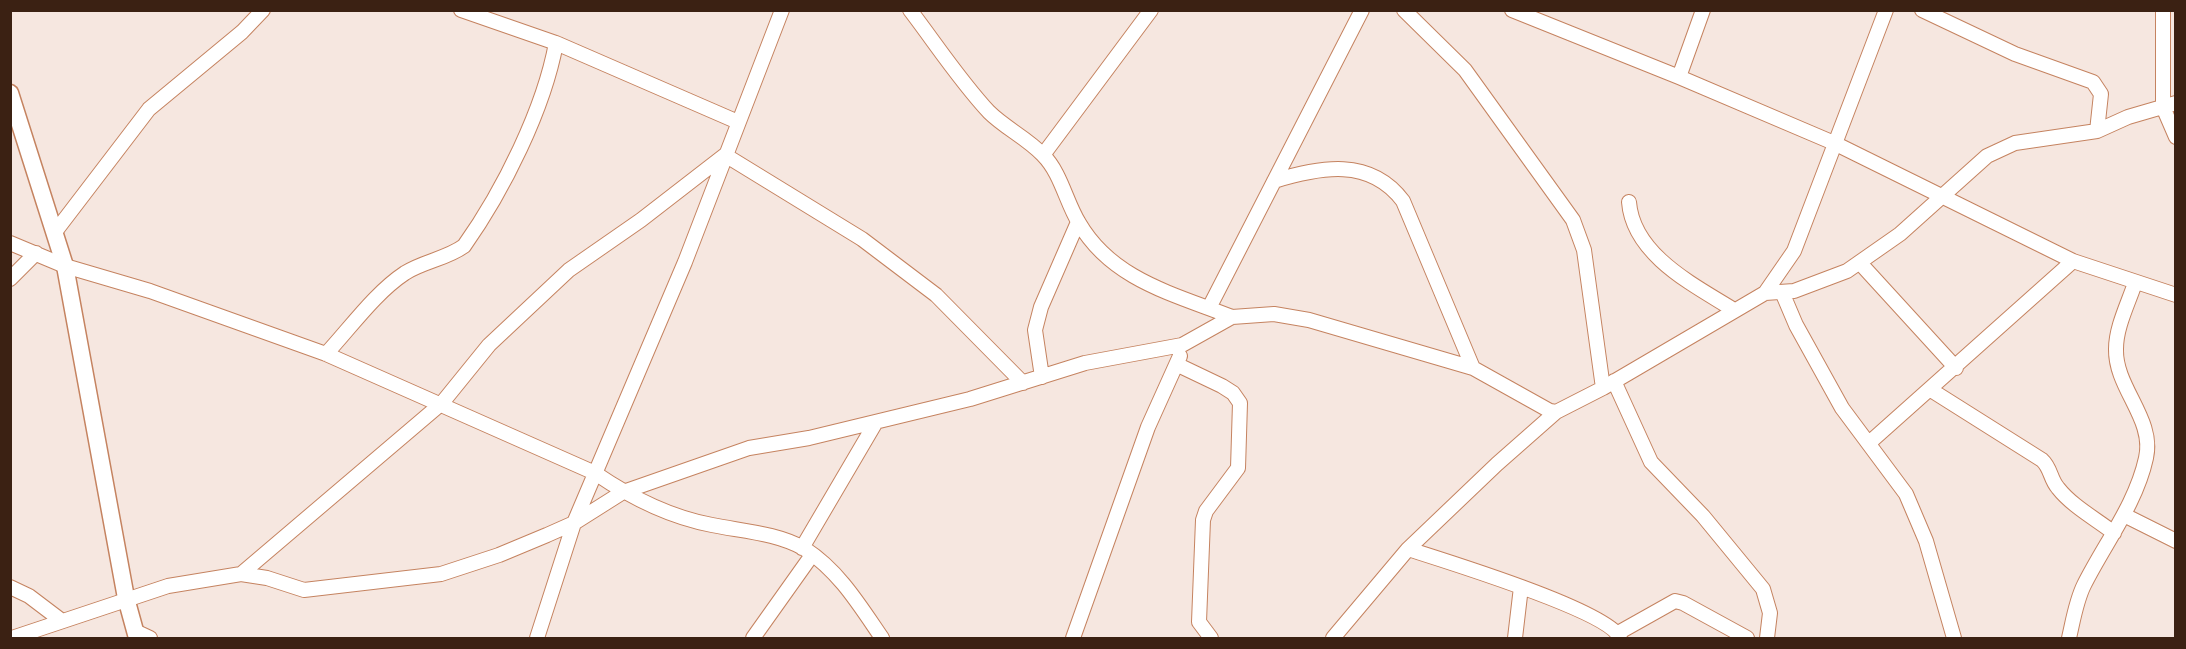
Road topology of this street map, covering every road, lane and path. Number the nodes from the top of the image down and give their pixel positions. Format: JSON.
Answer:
{"nodes":[{"id":1,"x":263,"y":10,"type":"edge"},
{"id":2,"x":461,"y":10,"type":"edge"},
{"id":3,"x":782,"y":10,"type":"edge"},
{"id":4,"x":910,"y":10,"type":"edge"},
{"id":5,"x":1151,"y":10,"type":"edge"},
{"id":6,"x":1362,"y":10,"type":"edge"},
{"id":7,"x":1404,"y":10,"type":"edge"},
{"id":8,"x":1512,"y":10,"type":"edge"},
{"id":9,"x":1703,"y":10,"type":"edge"},
{"id":10,"x":1886,"y":10,"type":"edge"},
{"id":11,"x":1922,"y":10,"type":"edge"},
{"id":12,"x":2163,"y":10,"type":"edge"},
{"id":13,"x":499,"y":17,"type":"edge"},
{"id":14,"x":1544,"y":17,"type":"edge"},
{"id":15,"x":556,"y":43,"type":"junction"},
{"id":16,"x":1679,"y":77,"type":"junction"},
{"id":17,"x":10,"y":93,"type":"edge"},
{"id":18,"x":2169,"y":105,"type":"edge"},
{"id":19,"x":738,"y":122,"type":"junction"},
{"id":20,"x":2097,"y":131,"type":"junction"},
{"id":21,"x":2175,"y":136,"type":"edge"},
{"id":22,"x":1834,"y":143,"type":"junction"},
{"id":23,"x":725,"y":155,"type":"junction"},
{"id":24,"x":1043,"y":155,"type":"junction"},
{"id":25,"x":1274,"y":182,"type":"junction"},
{"id":26,"x":1940,"y":198,"type":"junction"},
{"id":27,"x":1629,"y":202,"type":"dead end"},
{"id":28,"x":1078,"y":222,"type":"junction"},
{"id":29,"x":55,"y":232,"type":"junction"},
{"id":30,"x":10,"y":243,"type":"edge"},
{"id":31,"x":36,"y":253,"type":"junction"},
{"id":32,"x":2073,"y":261,"type":"junction"},
{"id":33,"x":1860,"y":263,"type":"junction"},
{"id":34,"x":65,"y":266,"type":"junction"},
{"id":35,"x":10,"y":279,"type":"edge"},
{"id":36,"x":2135,"y":283,"type":"junction"},
{"id":37,"x":1782,"y":292,"type":"junction"},
{"id":38,"x":1765,"y":293,"type":"junction"},
{"id":39,"x":2175,"y":295,"type":"edge"},
{"id":40,"x":1209,"y":308,"type":"junction"},
{"id":41,"x":1734,"y":310,"type":"junction"},
{"id":42,"x":1232,"y":317,"type":"junction"},
{"id":43,"x":1182,"y":345,"type":"junction"},
{"id":44,"x":326,"y":354,"type":"junction"},
{"id":45,"x":1178,"y":365,"type":"junction"},
{"id":46,"x":1473,"y":368,"type":"junction"},
{"id":47,"x":1956,"y":368,"type":"junction"},
{"id":48,"x":1042,"y":377,"type":"junction"},
{"id":49,"x":1023,"y":383,"type":"junction"},
{"id":50,"x":1609,"y":384,"type":"junction"},
{"id":51,"x":1931,"y":390,"type":"junction"},
{"id":52,"x":442,"y":403,"type":"junction"},
{"id":53,"x":1556,"y":412,"type":"junction"},
{"id":54,"x":876,"y":422,"type":"junction"},
{"id":55,"x":1869,"y":443,"type":"junction"},
{"id":56,"x":595,"y":473,"type":"junction"},
{"id":57,"x":623,"y":492,"type":"junction"},
{"id":58,"x":2124,"y":515,"type":"junction"},
{"id":59,"x":574,"y":523,"type":"junction"},
{"id":60,"x":2114,"y":533,"type":"junction"},
{"id":61,"x":2175,"y":541,"type":"edge"},
{"id":62,"x":1408,"y":549,"type":"junction"},
{"id":63,"x":807,"y":551,"type":"junction"},
{"id":64,"x":241,"y":574,"type":"junction"},
{"id":65,"x":10,"y":587,"type":"edge"},
{"id":66,"x":1521,"y":587,"type":"junction"},
{"id":67,"x":126,"y":598,"type":"junction"},
{"id":68,"x":62,"y":621,"type":"junction"},
{"id":69,"x":141,"y":636,"type":"edge"},
{"id":70,"x":1619,"y":636,"type":"edge"},
{"id":71,"x":12,"y":639,"type":"edge"},
{"id":72,"x":537,"y":639,"type":"edge"},
{"id":73,"x":753,"y":639,"type":"edge"},
{"id":74,"x":882,"y":639,"type":"edge"},
{"id":75,"x":1073,"y":639,"type":"edge"},
{"id":76,"x":1211,"y":639,"type":"edge"},
{"id":77,"x":1333,"y":639,"type":"edge"},
{"id":78,"x":1515,"y":639,"type":"edge"},
{"id":79,"x":1747,"y":639,"type":"edge"},
{"id":80,"x":1767,"y":639,"type":"edge"},
{"id":81,"x":1954,"y":639,"type":"edge"},
{"id":82,"x":2069,"y":639,"type":"edge"}],
"edges":[{"from":1,"to":29,"type":"street"},
{"from":2,"to":13,"type":"street"},
{"from":3,"to":19,"type":"street"},
{"from":4,"to":24,"type":"street"},
{"from":5,"to":24,"type":"street"},
{"from":6,"to":25,"type":"street"},
{"from":7,"to":50,"type":"street"},
{"from":8,"to":14,"type":"street"},
{"from":9,"to":16,"type":"street"},
{"from":10,"to":22,"type":"street"},
{"from":11,"to":20,"type":"street"},
{"from":12,"to":18,"type":"street"},
{"from":13,"to":15,"type":"street"},
{"from":14,"to":16,"type":"street"},
{"from":15,"to":19,"type":"street"},
{"from":15,"to":44,"type":"street"},
{"from":16,"to":22,"type":"street"},
{"from":17,"to":29,"type":"street"},
{"from":18,"to":20,"type":"street"},
{"from":18,"to":21,"type":"street"},
{"from":19,"to":23,"type":"street"},
{"from":20,"to":26,"type":"street"},
{"from":22,"to":26,"type":"street"},
{"from":22,"to":38,"type":"street"},
{"from":23,"to":49,"type":"street"},
{"from":23,"to":52,"type":"street"},
{"from":23,"to":56,"type":"street"},
{"from":24,"to":28,"type":"street"},
{"from":25,"to":40,"type":"street"},
{"from":25,"to":46,"type":"street"},
{"from":26,"to":32,"type":"street"},
{"from":26,"to":33,"type":"street"},
{"from":27,"to":41,"type":"street"},
{"from":28,"to":40,"type":"street"},
{"from":28,"to":48,"type":"street"},
{"from":29,"to":34,"type":"street"},
{"from":30,"to":31,"type":"street"},
{"from":31,"to":34,"type":"street"},
{"from":31,"to":35,"type":"street"},
{"from":32,"to":36,"type":"street"},
{"from":32,"to":47,"type":"street"},
{"from":33,"to":37,"type":"street"},
{"from":33,"to":47,"type":"street"},
{"from":34,"to":44,"type":"street"},
{"from":34,"to":67,"type":"street"},
{"from":36,"to":39,"type":"street"},
{"from":36,"to":58,"type":"street"},
{"from":37,"to":38,"type":"street"},
{"from":37,"to":55,"type":"street"},
{"from":38,"to":41,"type":"street"},
{"from":40,"to":42,"type":"street"},
{"from":41,"to":50,"type":"street"},
{"from":42,"to":43,"type":"street"},
{"from":42,"to":46,"type":"street"},
{"from":43,"to":45,"type":"street"},
{"from":43,"to":48,"type":"street"},
{"from":44,"to":52,"type":"street"},
{"from":45,"to":75,"type":"street"},
{"from":45,"to":76,"type":"street"},
{"from":46,"to":53,"type":"street"},
{"from":47,"to":51,"type":"street"},
{"from":48,"to":49,"type":"street"},
{"from":49,"to":54,"type":"street"},
{"from":50,"to":53,"type":"street"},
{"from":50,"to":80,"type":"street"},
{"from":51,"to":55,"type":"street"},
{"from":51,"to":60,"type":"street"},
{"from":52,"to":56,"type":"street"},
{"from":52,"to":64,"type":"street"},
{"from":53,"to":62,"type":"street"},
{"from":54,"to":57,"type":"street"},
{"from":54,"to":63,"type":"street"},
{"from":55,"to":81,"type":"street"},
{"from":56,"to":57,"type":"street"},
{"from":56,"to":59,"type":"street"},
{"from":57,"to":59,"type":"street"},
{"from":57,"to":63,"type":"street"},
{"from":58,"to":60,"type":"street"},
{"from":58,"to":61,"type":"street"},
{"from":59,"to":64,"type":"street"},
{"from":59,"to":72,"type":"street"},
{"from":60,"to":82,"type":"street"},
{"from":62,"to":66,"type":"street"},
{"from":62,"to":77,"type":"street"},
{"from":63,"to":73,"type":"street"},
{"from":63,"to":74,"type":"street"},
{"from":64,"to":67,"type":"street"},
{"from":65,"to":68,"type":"street"},
{"from":66,"to":70,"type":"street"},
{"from":66,"to":78,"type":"street"},
{"from":67,"to":68,"type":"street"},
{"from":67,"to":69,"type":"street"},
{"from":68,"to":71,"type":"street"},
{"from":70,"to":79,"type":"street"}]}
